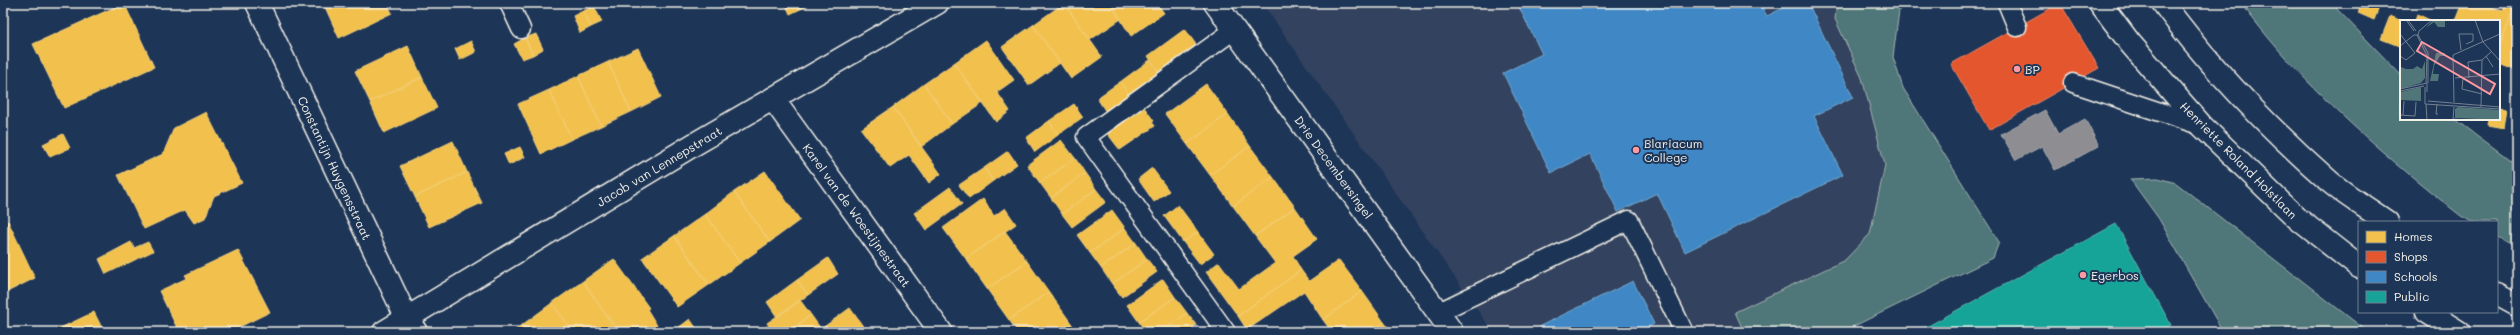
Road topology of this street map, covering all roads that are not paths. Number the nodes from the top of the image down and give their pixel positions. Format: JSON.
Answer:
{"nodes":[{"id":1,"x":258,"y":3,"type":"edge"},
{"id":2,"x":509,"y":3,"type":"edge"},
{"id":3,"x":937,"y":3,"type":"edge"},
{"id":4,"x":1215,"y":3,"type":"edge"},
{"id":5,"x":2007,"y":3,"type":"edge"},
{"id":6,"x":2100,"y":3,"type":"edge"},
{"id":7,"x":2163,"y":3,"type":"edge"},
{"id":8,"x":2017,"y":27,"type":"dead end"},
{"id":9,"x":521,"y":29,"type":"dead end"},
{"id":10,"x":1234,"y":30,"type":"junction"},
{"id":11,"x":2073,"y":83,"type":"dead end"},
{"id":12,"x":773,"y":98,"type":"junction"},
{"id":13,"x":2202,"y":126,"type":"junction"},
{"id":14,"x":2386,"y":221,"type":"edge"},
{"id":15,"x":2358,"y":266,"type":"edge"},
{"id":16,"x":2498,"y":295,"type":"edge"},
{"id":17,"x":2517,"y":305,"type":"edge"},
{"id":18,"x":1439,"y":312,"type":"junction"},
{"id":19,"x":2429,"y":313,"type":"edge"},
{"id":20,"x":411,"y":325,"type":"edge"},
{"id":21,"x":384,"y":332,"type":"edge"},
{"id":22,"x":941,"y":332,"type":"edge"},
{"id":23,"x":1226,"y":332,"type":"edge"},
{"id":24,"x":1452,"y":332,"type":"edge"},
{"id":25,"x":1684,"y":332,"type":"edge"},
{"id":26,"x":2460,"y":332,"type":"edge"}],
"edges":[{"from":1,"to":20,"type":"street","name":"Constantijn Huygensstraat"},
{"from":2,"to":9,"type":"lane"},
{"from":3,"to":12,"type":"street","name":"Jacob van Lennepstraat"},
{"from":4,"to":10,"type":"street","name":"Drie Decembersingel"},
{"from":5,"to":8,"type":"lane"},
{"from":6,"to":13,"type":"street","name":"Henriette Roland Holstlaan"},
{"from":7,"to":14,"type":"street"},
{"from":10,"to":18,"type":"street","name":"Drie Decembersingel"},
{"from":10,"to":23,"type":"lane"},
{"from":11,"to":13,"type":"lane"},
{"from":12,"to":20,"type":"street","name":"Jacob van Lennepstraat"},
{"from":12,"to":22,"type":"street","name":"Karel van de Woestijnestraat"},
{"from":13,"to":15,"type":"street","name":"Henriette Roland Holstlaan"},
{"from":16,"to":17,"type":"street"},
{"from":18,"to":24,"type":"street","name":"Drie Decembersingel"},
{"from":18,"to":25,"type":"lane"},
{"from":19,"to":26,"type":"street"},
{"from":20,"to":21,"type":"street","name":"Jacob van Lennepstraat"}]}
